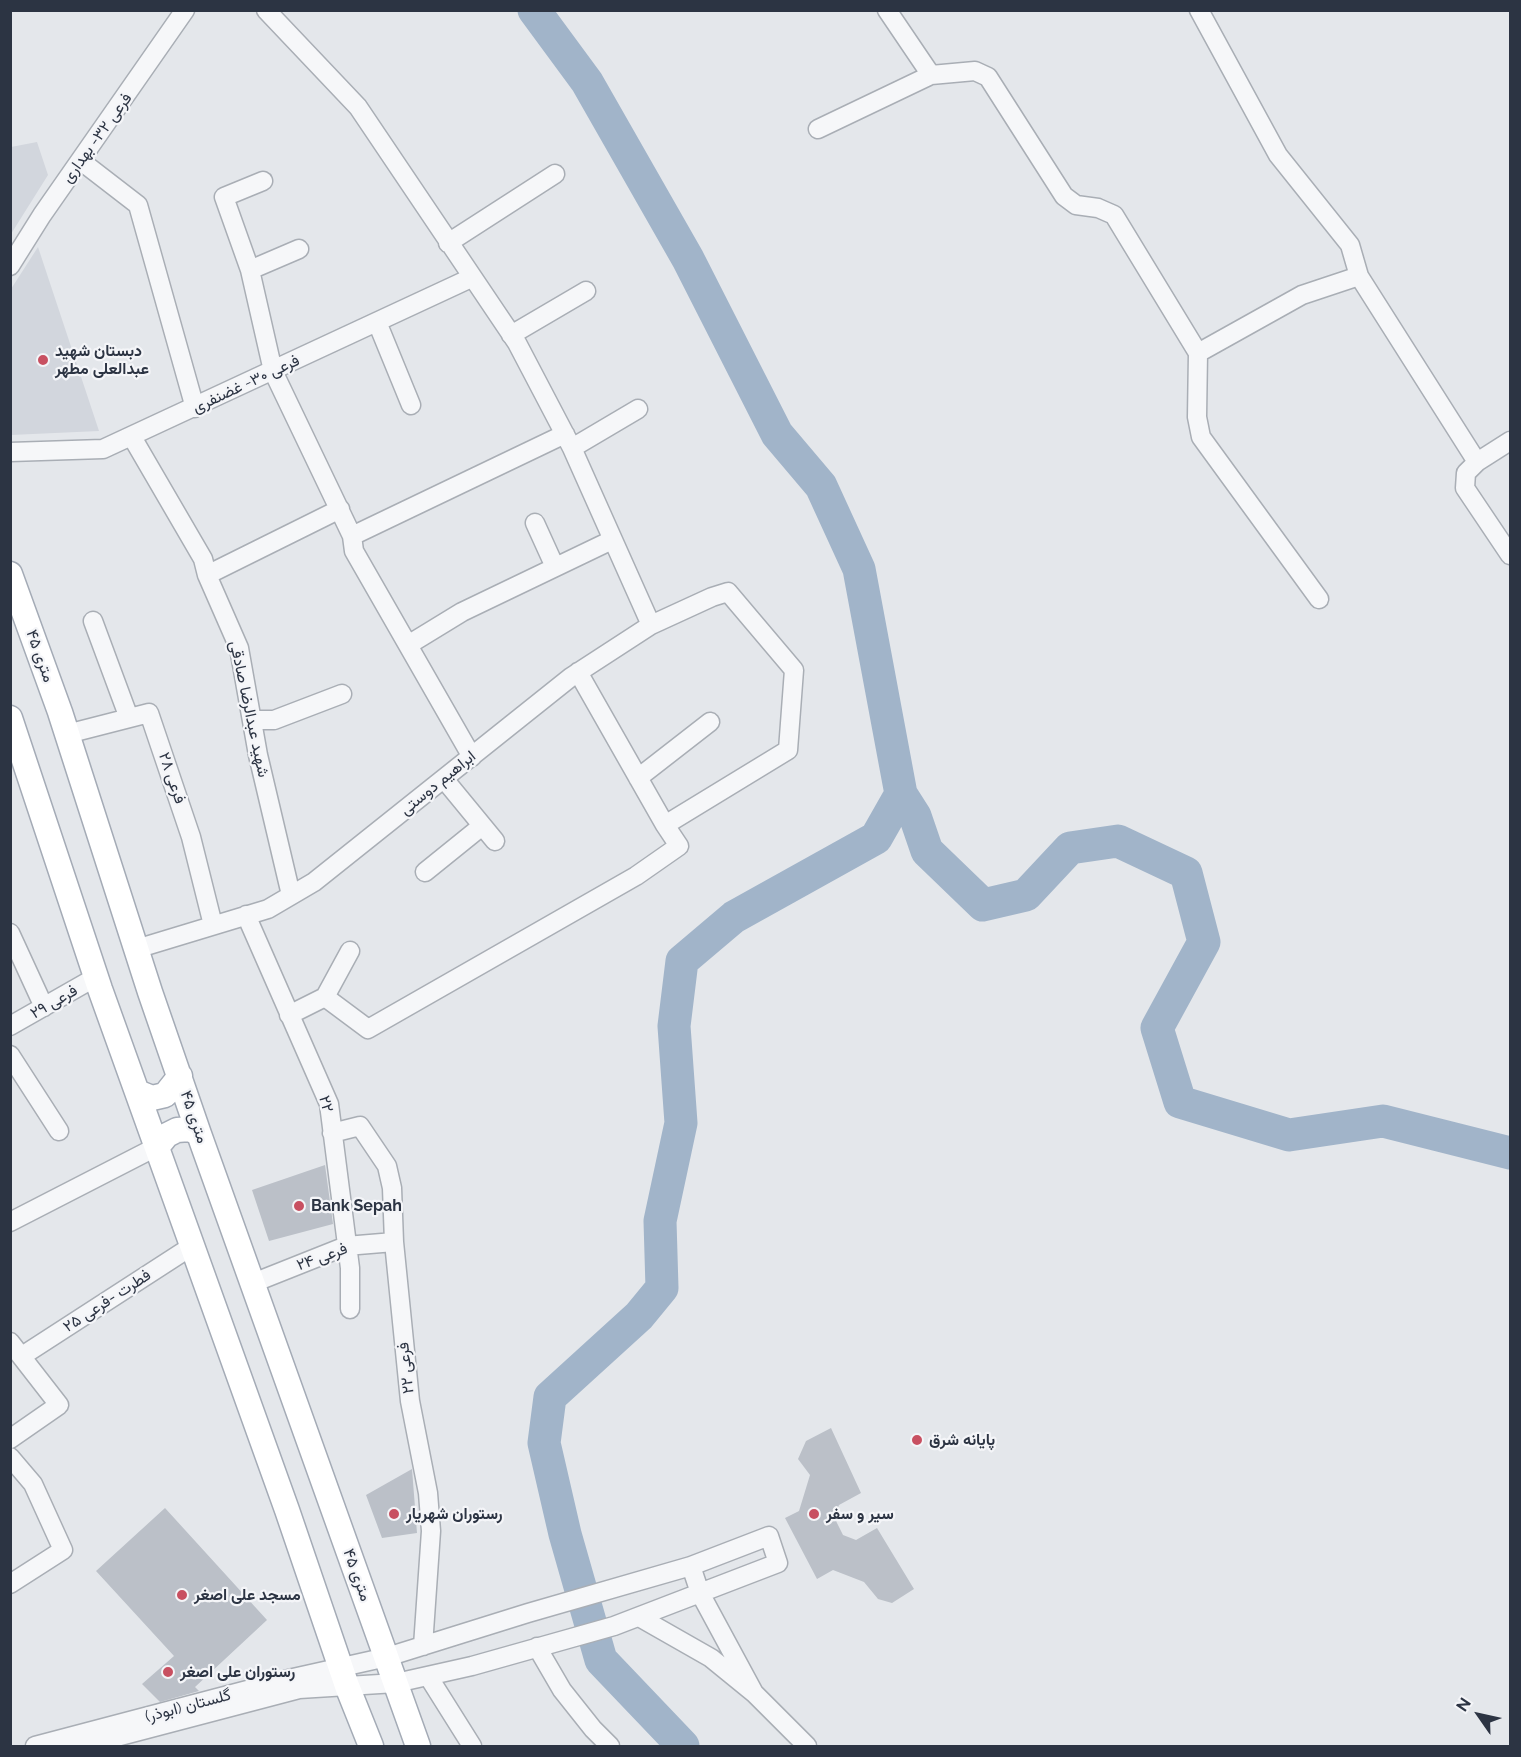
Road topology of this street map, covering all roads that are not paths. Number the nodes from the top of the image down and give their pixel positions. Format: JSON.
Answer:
{"nodes":[{"id":1,"x":185,"y":10,"type":"edge"},
{"id":2,"x":266,"y":10,"type":"edge"},
{"id":3,"x":887,"y":10,"type":"edge"},
{"id":4,"x":1199,"y":10,"type":"edge"},
{"id":5,"x":931,"y":75,"type":"junction"},
{"id":6,"x":818,"y":129,"type":"dead end"},
{"id":7,"x":81,"y":161,"type":"junction"},
{"id":8,"x":555,"y":174,"type":"dead end"},
{"id":9,"x":263,"y":181,"type":"dead end"},
{"id":10,"x":448,"y":243,"type":"junction"},
{"id":11,"x":300,"y":249,"type":"dead end"},
{"id":12,"x":10,"y":266,"type":"edge"},
{"id":13,"x":250,"y":270,"type":"junction"},
{"id":14,"x":1359,"y":276,"type":"junction"},
{"id":15,"x":471,"y":278,"type":"junction"},
{"id":16,"x":586,"y":291,"type":"dead end"},
{"id":17,"x":378,"y":322,"type":"junction"},
{"id":18,"x":511,"y":334,"type":"junction"},
{"id":19,"x":1198,"y":353,"type":"junction"},
{"id":20,"x":273,"y":371,"type":"junction"},
{"id":21,"x":411,"y":405,"type":"dead end"},
{"id":22,"x":195,"y":408,"type":"junction"},
{"id":23,"x":638,"y":409,"type":"dead end"},
{"id":24,"x":132,"y":437,"type":"junction"},
{"id":25,"x":569,"y":441,"type":"junction"},
{"id":26,"x":1510,"y":441,"type":"edge"},
{"id":27,"x":10,"y":452,"type":"edge"},
{"id":28,"x":1477,"y":462,"type":"junction"},
{"id":29,"x":340,"y":509,"type":"junction"},
{"id":30,"x":535,"y":523,"type":"dead end"},
{"id":31,"x":352,"y":536,"type":"junction"},
{"id":32,"x":612,"y":540,"type":"junction"},
{"id":33,"x":1510,"y":555,"type":"edge"},
{"id":34,"x":555,"y":567,"type":"junction"},
{"id":35,"x":10,"y":574,"type":"edge"},
{"id":36,"x":207,"y":575,"type":"junction"},
{"id":37,"x":1319,"y":599,"type":"dead end"},
{"id":38,"x":93,"y":621,"type":"dead end"},
{"id":39,"x":651,"y":625,"type":"junction"},
{"id":40,"x":408,"y":645,"type":"junction"},
{"id":41,"x":579,"y":672,"type":"junction"},
{"id":42,"x":342,"y":694,"type":"dead end"},
{"id":43,"x":10,"y":718,"type":"edge"},
{"id":44,"x":129,"y":718,"type":"junction"},
{"id":45,"x":252,"y":720,"type":"junction"},
{"id":46,"x":710,"y":722,"type":"dead end"},
{"id":47,"x":67,"y":734,"type":"junction"},
{"id":48,"x":472,"y":757,"type":"junction"},
{"id":49,"x":639,"y":778,"type":"junction"},
{"id":50,"x":444,"y":779,"type":"junction"},
{"id":51,"x":665,"y":825,"type":"junction"},
{"id":52,"x":482,"y":826,"type":"junction"},
{"id":53,"x":495,"y":842,"type":"dead end"},
{"id":54,"x":425,"y":872,"type":"dead end"},
{"id":55,"x":291,"y":895,"type":"junction"},
{"id":56,"x":246,"y":915,"type":"junction"},
{"id":57,"x":213,"y":925,"type":"junction"},
{"id":58,"x":10,"y":933,"type":"edge"},
{"id":59,"x":136,"y":949,"type":"junction"},
{"id":60,"x":350,"y":951,"type":"dead end"},
{"id":61,"x":96,"y":977,"type":"junction"},
{"id":62,"x":325,"y":997,"type":"junction"},
{"id":63,"x":44,"y":1007,"type":"junction"},
{"id":64,"x":289,"y":1015,"type":"junction"},
{"id":65,"x":10,"y":1026,"type":"edge"},
{"id":66,"x":10,"y":1054,"type":"edge"},
{"id":67,"x":180,"y":1076,"type":"junction"},
{"id":68,"x":137,"y":1092,"type":"junction"},
{"id":69,"x":59,"y":1131,"type":"dead end"},
{"id":70,"x":199,"y":1134,"type":"junction"},
{"id":71,"x":332,"y":1134,"type":"junction"},
{"id":72,"x":158,"y":1146,"type":"junction"},
{"id":73,"x":10,"y":1222,"type":"edge"},
{"id":74,"x":394,"y":1242,"type":"junction"},
{"id":75,"x":192,"y":1246,"type":"junction"},
{"id":76,"x":346,"y":1246,"type":"junction"},
{"id":77,"x":253,"y":1283,"type":"junction"},
{"id":78,"x":350,"y":1309,"type":"dead end"},
{"id":79,"x":16,"y":1349,"type":"edge"},
{"id":80,"x":10,"y":1439,"type":"edge"},
{"id":81,"x":10,"y":1457,"type":"edge"},
{"id":82,"x":691,"y":1566,"type":"junction"},
{"id":83,"x":10,"y":1584,"type":"edge"},
{"id":84,"x":700,"y":1593,"type":"junction"},
{"id":85,"x":639,"y":1617,"type":"junction"},
{"id":86,"x":423,"y":1646,"type":"junction"},
{"id":87,"x":537,"y":1647,"type":"junction"},
{"id":88,"x":387,"y":1657,"type":"junction"},
{"id":89,"x":428,"y":1676,"type":"junction"},
{"id":90,"x":344,"y":1677,"type":"junction"},
{"id":91,"x":396,"y":1683,"type":"junction"},
{"id":92,"x":754,"y":1693,"type":"junction"},
{"id":93,"x":116,"y":1737,"type":"edge"},
{"id":94,"x":35,"y":1746,"type":"edge"},
{"id":95,"x":82,"y":1746,"type":"edge"},
{"id":96,"x":371,"y":1746,"type":"edge"},
{"id":97,"x":418,"y":1746,"type":"edge"},
{"id":98,"x":472,"y":1746,"type":"edge"},
{"id":99,"x":610,"y":1746,"type":"edge"},
{"id":100,"x":807,"y":1746,"type":"edge"}],
"edges":[{"from":1,"to":7,"type":"street","name":"فرعی ۳۲- بهداری"},
{"from":2,"to":10,"type":"street"},
{"from":3,"to":5,"type":"street"},
{"from":4,"to":14,"type":"street"},
{"from":5,"to":6,"type":"street"},
{"from":5,"to":19,"type":"street"},
{"from":7,"to":12,"type":"street","name":"فرعی ۳۲- بهداری"},
{"from":7,"to":22,"type":"street"},
{"from":8,"to":10,"type":"street"},
{"from":9,"to":13,"type":"street"},
{"from":10,"to":15,"type":"street"},
{"from":11,"to":13,"type":"street"},
{"from":13,"to":20,"type":"street"},
{"from":14,"to":19,"type":"street"},
{"from":14,"to":28,"type":"street"},
{"from":15,"to":17,"type":"street","name":"فرعی ۳۰- غضنفری"},
{"from":15,"to":18,"type":"street"},
{"from":16,"to":18,"type":"street"},
{"from":17,"to":20,"type":"street","name":"فرعی ۳۰- غضنفری"},
{"from":17,"to":21,"type":"street"},
{"from":18,"to":25,"type":"street"},
{"from":19,"to":37,"type":"street"},
{"from":20,"to":22,"type":"street","name":"فرعی ۳۰- غضنفری"},
{"from":20,"to":29,"type":"street"},
{"from":22,"to":24,"type":"street","name":"فرعی ۳۰- غضنفری"},
{"from":23,"to":25,"type":"street"},
{"from":24,"to":27,"type":"street","name":"فرعی ۳۰- غضنفری"},
{"from":24,"to":36,"type":"street","name":"شهید عبدالرضا صادقی"},
{"from":25,"to":31,"type":"street"},
{"from":25,"to":32,"type":"street"},
{"from":26,"to":28,"type":"street"},
{"from":28,"to":33,"type":"street"},
{"from":29,"to":31,"type":"street"},
{"from":29,"to":36,"type":"street"},
{"from":30,"to":34,"type":"street"},
{"from":31,"to":40,"type":"street"},
{"from":32,"to":34,"type":"street"},
{"from":32,"to":39,"type":"street"},
{"from":34,"to":40,"type":"street"},
{"from":35,"to":47,"type":"main road","name":"۴۵ متری"},
{"from":36,"to":45,"type":"street","name":"شهید عبدالرضا صادقی"},
{"from":38,"to":44,"type":"street"},
{"from":39,"to":41,"type":"street","name":"ابراهیم دوستی"},
{"from":39,"to":51,"type":"street","name":"ابراهیم دوستی"},
{"from":40,"to":48,"type":"street"},
{"from":41,"to":48,"type":"street","name":"ابراهیم دوستی"},
{"from":41,"to":49,"type":"street"},
{"from":42,"to":45,"type":"street"},
{"from":43,"to":61,"type":"main road"},
{"from":44,"to":47,"type":"street","name":"فرعی ۲۸"},
{"from":44,"to":57,"type":"street","name":"فرعی ۲۸"},
{"from":45,"to":55,"type":"street","name":"شهید عبدالرضا صادقی"},
{"from":46,"to":49,"type":"street"},
{"from":47,"to":59,"type":"main road","name":"۴۵ متری"},
{"from":48,"to":50,"type":"street","name":"ابراهیم دوستی"},
{"from":49,"to":51,"type":"street"},
{"from":50,"to":52,"type":"street"},
{"from":50,"to":55,"type":"street","name":"ابراهیم دوستی"},
{"from":51,"to":62,"type":"street"},
{"from":52,"to":53,"type":"street"},
{"from":52,"to":54,"type":"street"},
{"from":55,"to":56,"type":"street","name":"ابراهیم دوستی"},
{"from":56,"to":57,"type":"street","name":"ابراهیم دوستی"},
{"from":56,"to":64,"type":"street","name":"۲۲"},
{"from":57,"to":59,"type":"street","name":"ابراهیم دوستی"},
{"from":58,"to":63,"type":"street"},
{"from":59,"to":67,"type":"main road","name":"۴۵ متری"},
{"from":60,"to":62,"type":"street"},
{"from":61,"to":63,"type":"street","name":"فرعی ۲۹"},
{"from":61,"to":68,"type":"main road"},
{"from":62,"to":64,"type":"street"},
{"from":63,"to":65,"type":"street","name":"فرعی ۲۹"},
{"from":64,"to":71,"type":"street","name":"۲۲"},
{"from":66,"to":69,"type":"street"},
{"from":67,"to":68,"type":"main road"},
{"from":67,"to":70,"type":"main road","name":"۴۵ متری"},
{"from":68,"to":72,"type":"main road"},
{"from":70,"to":72,"type":"main road"},
{"from":70,"to":77,"type":"main road","name":"۴۵ متری"},
{"from":71,"to":74,"type":"street","name":"فرعی ۲۲"},
{"from":71,"to":76,"type":"street","name":"۲۲"},
{"from":72,"to":73,"type":"street"},
{"from":72,"to":75,"type":"main road"},
{"from":74,"to":76,"type":"street","name":"فرعی ۲۴"},
{"from":74,"to":86,"type":"street","name":"فرعی ۲۲"},
{"from":75,"to":79,"type":"street","name":"فطرت -فرعی ۲۵"},
{"from":75,"to":90,"type":"main road"},
{"from":76,"to":77,"type":"street","name":"فرعی ۲۴"},
{"from":76,"to":78,"type":"street","name":"۲۲"},
{"from":77,"to":88,"type":"main road","name":"۴۵ متری"},
{"from":79,"to":80,"type":"street"},
{"from":81,"to":83,"type":"street"},
{"from":82,"to":84,"type":"street"},
{"from":82,"to":84,"type":"street"},
{"from":82,"to":86,"type":"street"},
{"from":84,"to":85,"type":"street"},
{"from":84,"to":92,"type":"street"},
{"from":85,"to":87,"type":"street"},
{"from":85,"to":92,"type":"street"},
{"from":86,"to":88,"type":"street"},
{"from":87,"to":89,"type":"street"},
{"from":87,"to":99,"type":"street"},
{"from":88,"to":90,"type":"street"},
{"from":88,"to":91,"type":"main road","name":"۴۵ متری"},
{"from":89,"to":91,"type":"street"},
{"from":89,"to":98,"type":"street"},
{"from":90,"to":91,"type":"street"},
{"from":90,"to":93,"type":"street","name":"گلستان (ابوذر)"},
{"from":90,"to":96,"type":"main road"},
{"from":91,"to":97,"type":"main road"},
{"from":92,"to":100,"type":"street"},
{"from":93,"to":94,"type":"street","name":"گلستان (ابوذر)"},
{"from":93,"to":95,"type":"street","name":"گلستان (ابوذر)"}]}
